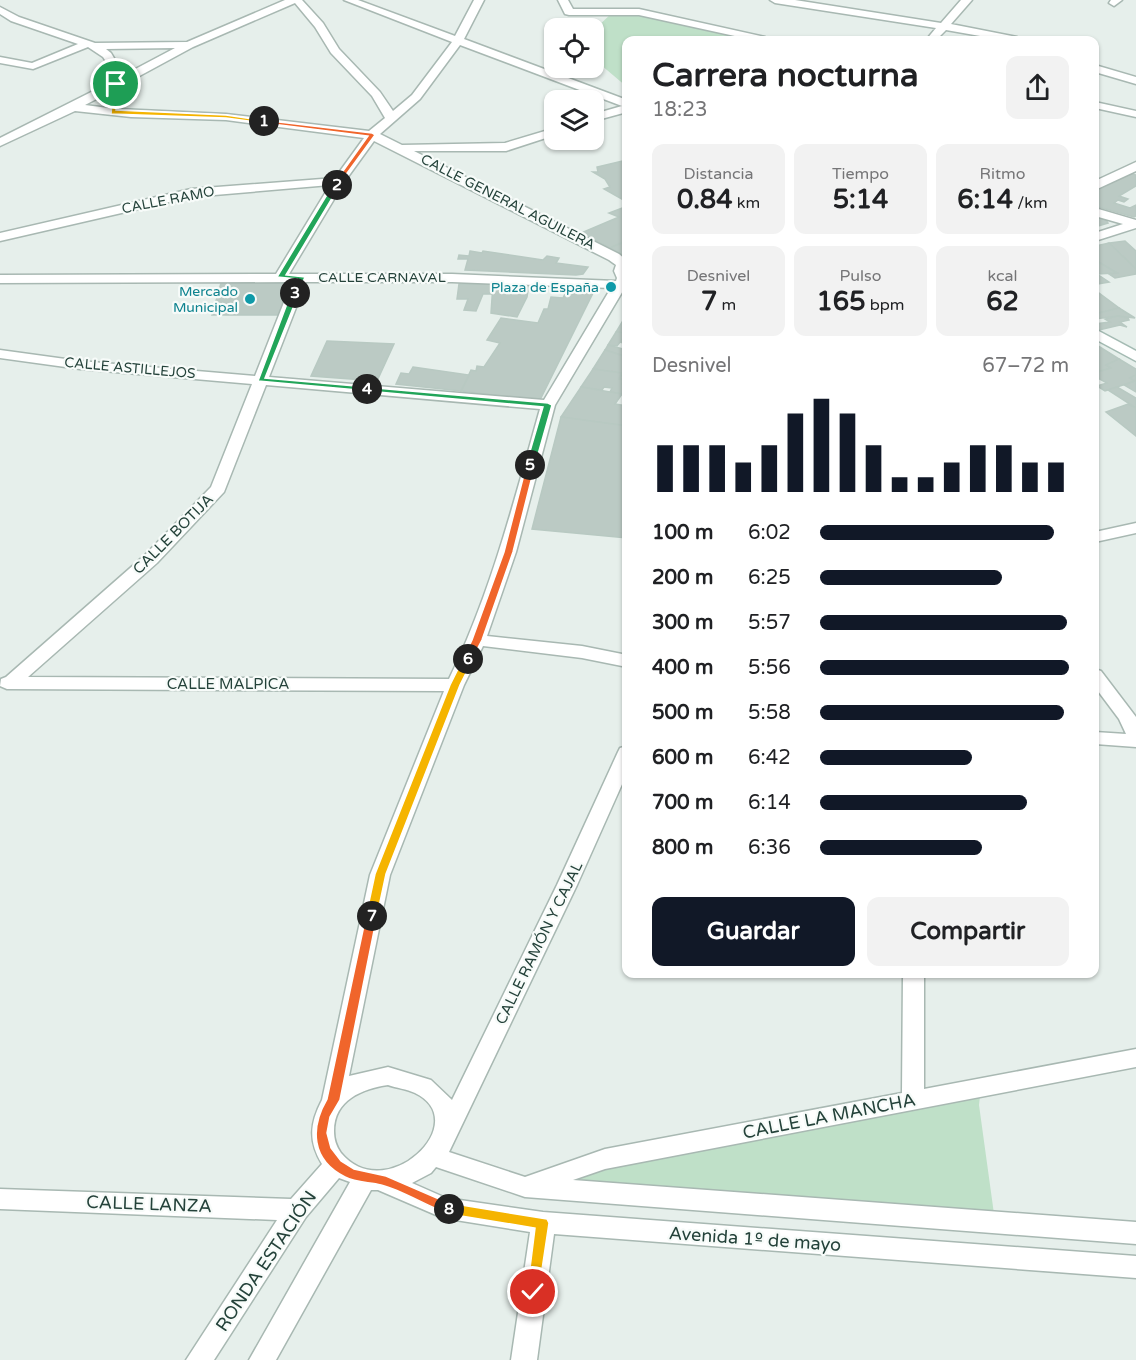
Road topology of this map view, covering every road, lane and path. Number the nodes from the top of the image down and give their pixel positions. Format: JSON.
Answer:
{"nodes":[{"id":1,"x":296,"y":0,"type":"edge"},
{"id":2,"x":349,"y":0,"type":"edge"},
{"id":3,"x":479,"y":0,"type":"edge"},
{"id":4,"x":563,"y":0,"type":"edge"},
{"id":5,"x":775,"y":0,"type":"edge"},
{"id":6,"x":967,"y":0,"type":"edge"},
{"id":7,"x":0,"y":10,"type":"edge"},
{"id":8,"x":942,"y":26,"type":"junction"},
{"id":9,"x":747,"y":36,"type":"edge"},
{"id":10,"x":934,"y":36,"type":"edge"},
{"id":11,"x":996,"y":36,"type":"edge"},
{"id":12,"x":458,"y":41,"type":"junction"},
{"id":13,"x":91,"y":45,"type":"junction"},
{"id":14,"x":189,"y":45,"type":"junction"},
{"id":15,"x":0,"y":60,"type":"edge"},
{"id":16,"x":1099,"y":69,"type":"edge"},
{"id":17,"x":1136,"y":81,"type":"edge"},
{"id":18,"x":116,"y":84,"type":"junction"},
{"id":19,"x":622,"y":104,"type":"edge"},
{"id":20,"x":1099,"y":106,"type":"edge"},
{"id":21,"x":72,"y":107,"type":"junction"},
{"id":22,"x":622,"y":108,"type":"edge"},
{"id":23,"x":113,"y":112,"type":"junction"},
{"id":24,"x":604,"y":114,"type":"edge"},
{"id":25,"x":1136,"y":114,"type":"edge"},
{"id":26,"x":392,"y":119,"type":"junction"},
{"id":27,"x":372,"y":135,"type":"junction"},
{"id":28,"x":544,"y":135,"type":"edge"},
{"id":29,"x":0,"y":142,"type":"edge"},
{"id":30,"x":402,"y":148,"type":"junction"},
{"id":31,"x":1136,"y":166,"type":"edge"},
{"id":32,"x":339,"y":181,"type":"junction"},
{"id":33,"x":1099,"y":184,"type":"edge"},
{"id":34,"x":1099,"y":213,"type":"edge"},
{"id":35,"x":1136,"y":224,"type":"edge"},
{"id":36,"x":1136,"y":233,"type":"edge"},
{"id":37,"x":0,"y":237,"type":"edge"},
{"id":38,"x":1099,"y":237,"type":"edge"},
{"id":39,"x":1099,"y":238,"type":"edge"},
{"id":40,"x":622,"y":261,"type":"edge"},
{"id":41,"x":281,"y":277,"type":"junction"},
{"id":42,"x":301,"y":277,"type":"junction"},
{"id":43,"x":0,"y":279,"type":"edge"},
{"id":44,"x":622,"y":284,"type":"edge"},
{"id":45,"x":622,"y":287,"type":"edge"},
{"id":46,"x":1099,"y":335,"type":"edge"},
{"id":47,"x":0,"y":354,"type":"edge"},
{"id":48,"x":1136,"y":357,"type":"edge"},
{"id":49,"x":261,"y":380,"type":"junction"},
{"id":50,"x":548,"y":405,"type":"junction"},
{"id":51,"x":1136,"y":528,"type":"edge"},
{"id":52,"x":1099,"y":536,"type":"edge"},
{"id":53,"x":477,"y":640,"type":"junction"},
{"id":54,"x":622,"y":660,"type":"edge"},
{"id":55,"x":1099,"y":680,"type":"edge"},
{"id":56,"x":6,"y":682,"type":"edge"},
{"id":57,"x":455,"y":685,"type":"junction"},
{"id":58,"x":1136,"y":735,"type":"edge"},
{"id":59,"x":1099,"y":738,"type":"edge"},
{"id":60,"x":1136,"y":741,"type":"edge"},
{"id":61,"x":622,"y":763,"type":"edge"},
{"id":62,"x":913,"y":978,"type":"edge"},
{"id":63,"x":1136,"y":1058,"type":"edge"},
{"id":64,"x":333,"y":1100,"type":"junction"},
{"id":65,"x":912,"y":1100,"type":"junction"},
{"id":66,"x":447,"y":1133,"type":"junction"},
{"id":67,"x":434,"y":1157,"type":"junction"},
{"id":68,"x":336,"y":1165,"type":"junction"},
{"id":69,"x":373,"y":1179,"type":"junction"},
{"id":70,"x":525,"y":1187,"type":"junction"},
{"id":71,"x":0,"y":1199,"type":"edge"},
{"id":72,"x":297,"y":1210,"type":"junction"},
{"id":73,"x":543,"y":1223,"type":"junction"},
{"id":74,"x":1136,"y":1233,"type":"edge"},
{"id":75,"x":1136,"y":1267,"type":"edge"},
{"id":76,"x":199,"y":1360,"type":"edge"},
{"id":77,"x":262,"y":1360,"type":"edge"},
{"id":78,"x":524,"y":1360,"type":"edge"}],
"edges":[{"from":1,"to":14,"type":"street"},
{"from":1,"to":26,"type":"street"},
{"from":2,"to":12,"type":"street"},
{"from":3,"to":12,"type":"street"},
{"from":4,"to":9,"type":"street"},
{"from":5,"to":8,"type":"street"},
{"from":6,"to":8,"type":"street"},
{"from":7,"to":13,"type":"street"},
{"from":8,"to":10,"type":"street"},
{"from":8,"to":11,"type":"street"},
{"from":12,"to":19,"type":"street"},
{"from":12,"to":26,"type":"street"},
{"from":13,"to":14,"type":"street"},
{"from":13,"to":15,"type":"street"},
{"from":13,"to":18,"type":"street"},
{"from":14,"to":18,"type":"street"},
{"from":16,"to":17,"type":"street"},
{"from":18,"to":21,"type":"street"},
{"from":18,"to":23,"type":"street"},
{"from":20,"to":25,"type":"street"},
{"from":21,"to":23,"type":"street","name":"CALLE GENERAL AGUILERA"},
{"from":21,"to":29,"type":"street"},
{"from":22,"to":24,"type":"street"},
{"from":23,"to":27,"type":"street","name":"CALLE GENERAL AGUILERA"},
{"from":26,"to":27,"type":"street"},
{"from":27,"to":30,"type":"street","name":"CALLE GENERAL AGUILERA"},
{"from":27,"to":32,"type":"street"},
{"from":28,"to":30,"type":"street"},
{"from":30,"to":40,"type":"street","name":"CALLE GENERAL AGUILERA"},
{"from":31,"to":33,"type":"street"},
{"from":32,"to":37,"type":"street","name":"CALLE RAMO"},
{"from":32,"to":41,"type":"street"},
{"from":34,"to":35,"type":"street"},
{"from":35,"to":38,"type":"street"},
{"from":36,"to":39,"type":"street"},
{"from":41,"to":42,"type":"street","name":"CALLE CARNAVAL"},
{"from":41,"to":43,"type":"street","name":"CALLE CARNAVAL"},
{"from":42,"to":44,"type":"street","name":"CALLE CARNAVAL"},
{"from":42,"to":49,"type":"street","name":"CALLE BOTIJA"},
{"from":45,"to":50,"type":"street"},
{"from":46,"to":48,"type":"street"},
{"from":47,"to":49,"type":"street","name":"CALLE ASTILLEJOS"},
{"from":49,"to":50,"type":"street","name":"CALLE ASTILLEJOS"},
{"from":49,"to":56,"type":"street","name":"CALLE BOTIJA"},
{"from":50,"to":53,"type":"street"},
{"from":51,"to":52,"type":"street"},
{"from":53,"to":54,"type":"street"},
{"from":53,"to":57,"type":"street"},
{"from":55,"to":58,"type":"street"},
{"from":56,"to":57,"type":"street","name":"CALLE MALPICA"},
{"from":57,"to":64,"type":"street"},
{"from":59,"to":60,"type":"street"},
{"from":61,"to":66,"type":"street","name":"CALLE RAMÓN Y CAJAL"},
{"from":62,"to":65,"type":"street"},
{"from":63,"to":65,"type":"street","name":"CALLE LA MANCHA"},
{"from":64,"to":66,"type":"street"},
{"from":64,"to":68,"type":"street"},
{"from":65,"to":70,"type":"street","name":"CALLE LA MANCHA"},
{"from":66,"to":67,"type":"street"},
{"from":67,"to":69,"type":"street"},
{"from":67,"to":70,"type":"street"},
{"from":68,"to":69,"type":"street"},
{"from":68,"to":72,"type":"street","name":"RONDA ESTACIÓN"},
{"from":69,"to":73,"type":"street","name":"Avenida 1º de mayo"},
{"from":69,"to":77,"type":"street"},
{"from":70,"to":74,"type":"street"},
{"from":71,"to":72,"type":"street","name":"CALLE LANZA"},
{"from":72,"to":76,"type":"street","name":"RONDA ESTACIÓN"},
{"from":73,"to":75,"type":"street","name":"Avenida 1º de mayo"},
{"from":73,"to":78,"type":"street"}]}
